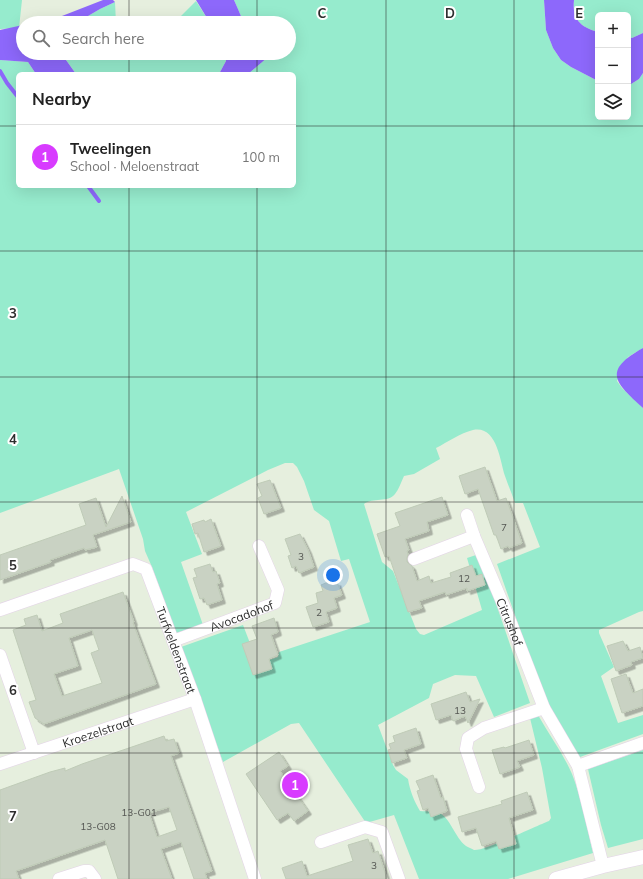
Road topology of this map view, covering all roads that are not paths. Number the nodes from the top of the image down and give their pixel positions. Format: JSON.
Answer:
{"nodes":[{"id":1,"x":467,"y":515,"type":"dead end"},
{"id":2,"x":474,"y":536,"type":"junction"},
{"id":3,"x":259,"y":546,"type":"dead end"},
{"id":4,"x":414,"y":558,"type":"dead end"},
{"id":5,"x":0,"y":610,"type":"edge"},
{"id":6,"x":173,"y":641,"type":"junction"},
{"id":7,"x":1,"y":662,"type":"edge"},
{"id":8,"x":195,"y":699,"type":"junction"},
{"id":9,"x":544,"y":708,"type":"junction"},
{"id":10,"x":643,"y":743,"type":"edge"},
{"id":11,"x":34,"y":754,"type":"junction"},
{"id":12,"x":0,"y":764,"type":"edge"},
{"id":13,"x":578,"y":766,"type":"junction"},
{"id":14,"x":479,"y":787,"type":"dead end"},
{"id":15,"x":321,"y":842,"type":"dead end"},
{"id":16,"x":643,"y":857,"type":"edge"},
{"id":17,"x":603,"y":866,"type":"junction"},
{"id":18,"x":59,"y":879,"type":"edge"},
{"id":19,"x":95,"y":879,"type":"edge"},
{"id":20,"x":255,"y":879,"type":"edge"},
{"id":21,"x":399,"y":879,"type":"edge"},
{"id":22,"x":556,"y":879,"type":"edge"}],
"edges":[{"from":1,"to":2,"type":"street","name":"Citrushof"},
{"from":2,"to":4,"type":"street"},
{"from":2,"to":9,"type":"street","name":"Citrushof"},
{"from":3,"to":6,"type":"street","name":"Avocadohof"},
{"from":5,"to":6,"type":"street","name":"Turfveldenstraat"},
{"from":6,"to":8,"type":"street","name":"Turfveldenstraat"},
{"from":7,"to":11,"type":"street"},
{"from":8,"to":11,"type":"street","name":"Kroezelstraat"},
{"from":8,"to":20,"type":"street","name":"Turfveldenstraat"},
{"from":9,"to":13,"type":"street","name":"Citrushof"},
{"from":9,"to":14,"type":"street"},
{"from":10,"to":13,"type":"street"},
{"from":11,"to":12,"type":"street","name":"Kroezelstraat"},
{"from":13,"to":17,"type":"street","name":"Citrushof"},
{"from":15,"to":21,"type":"street"},
{"from":16,"to":17,"type":"street"},
{"from":17,"to":22,"type":"street"},
{"from":18,"to":19,"type":"street"}]}
